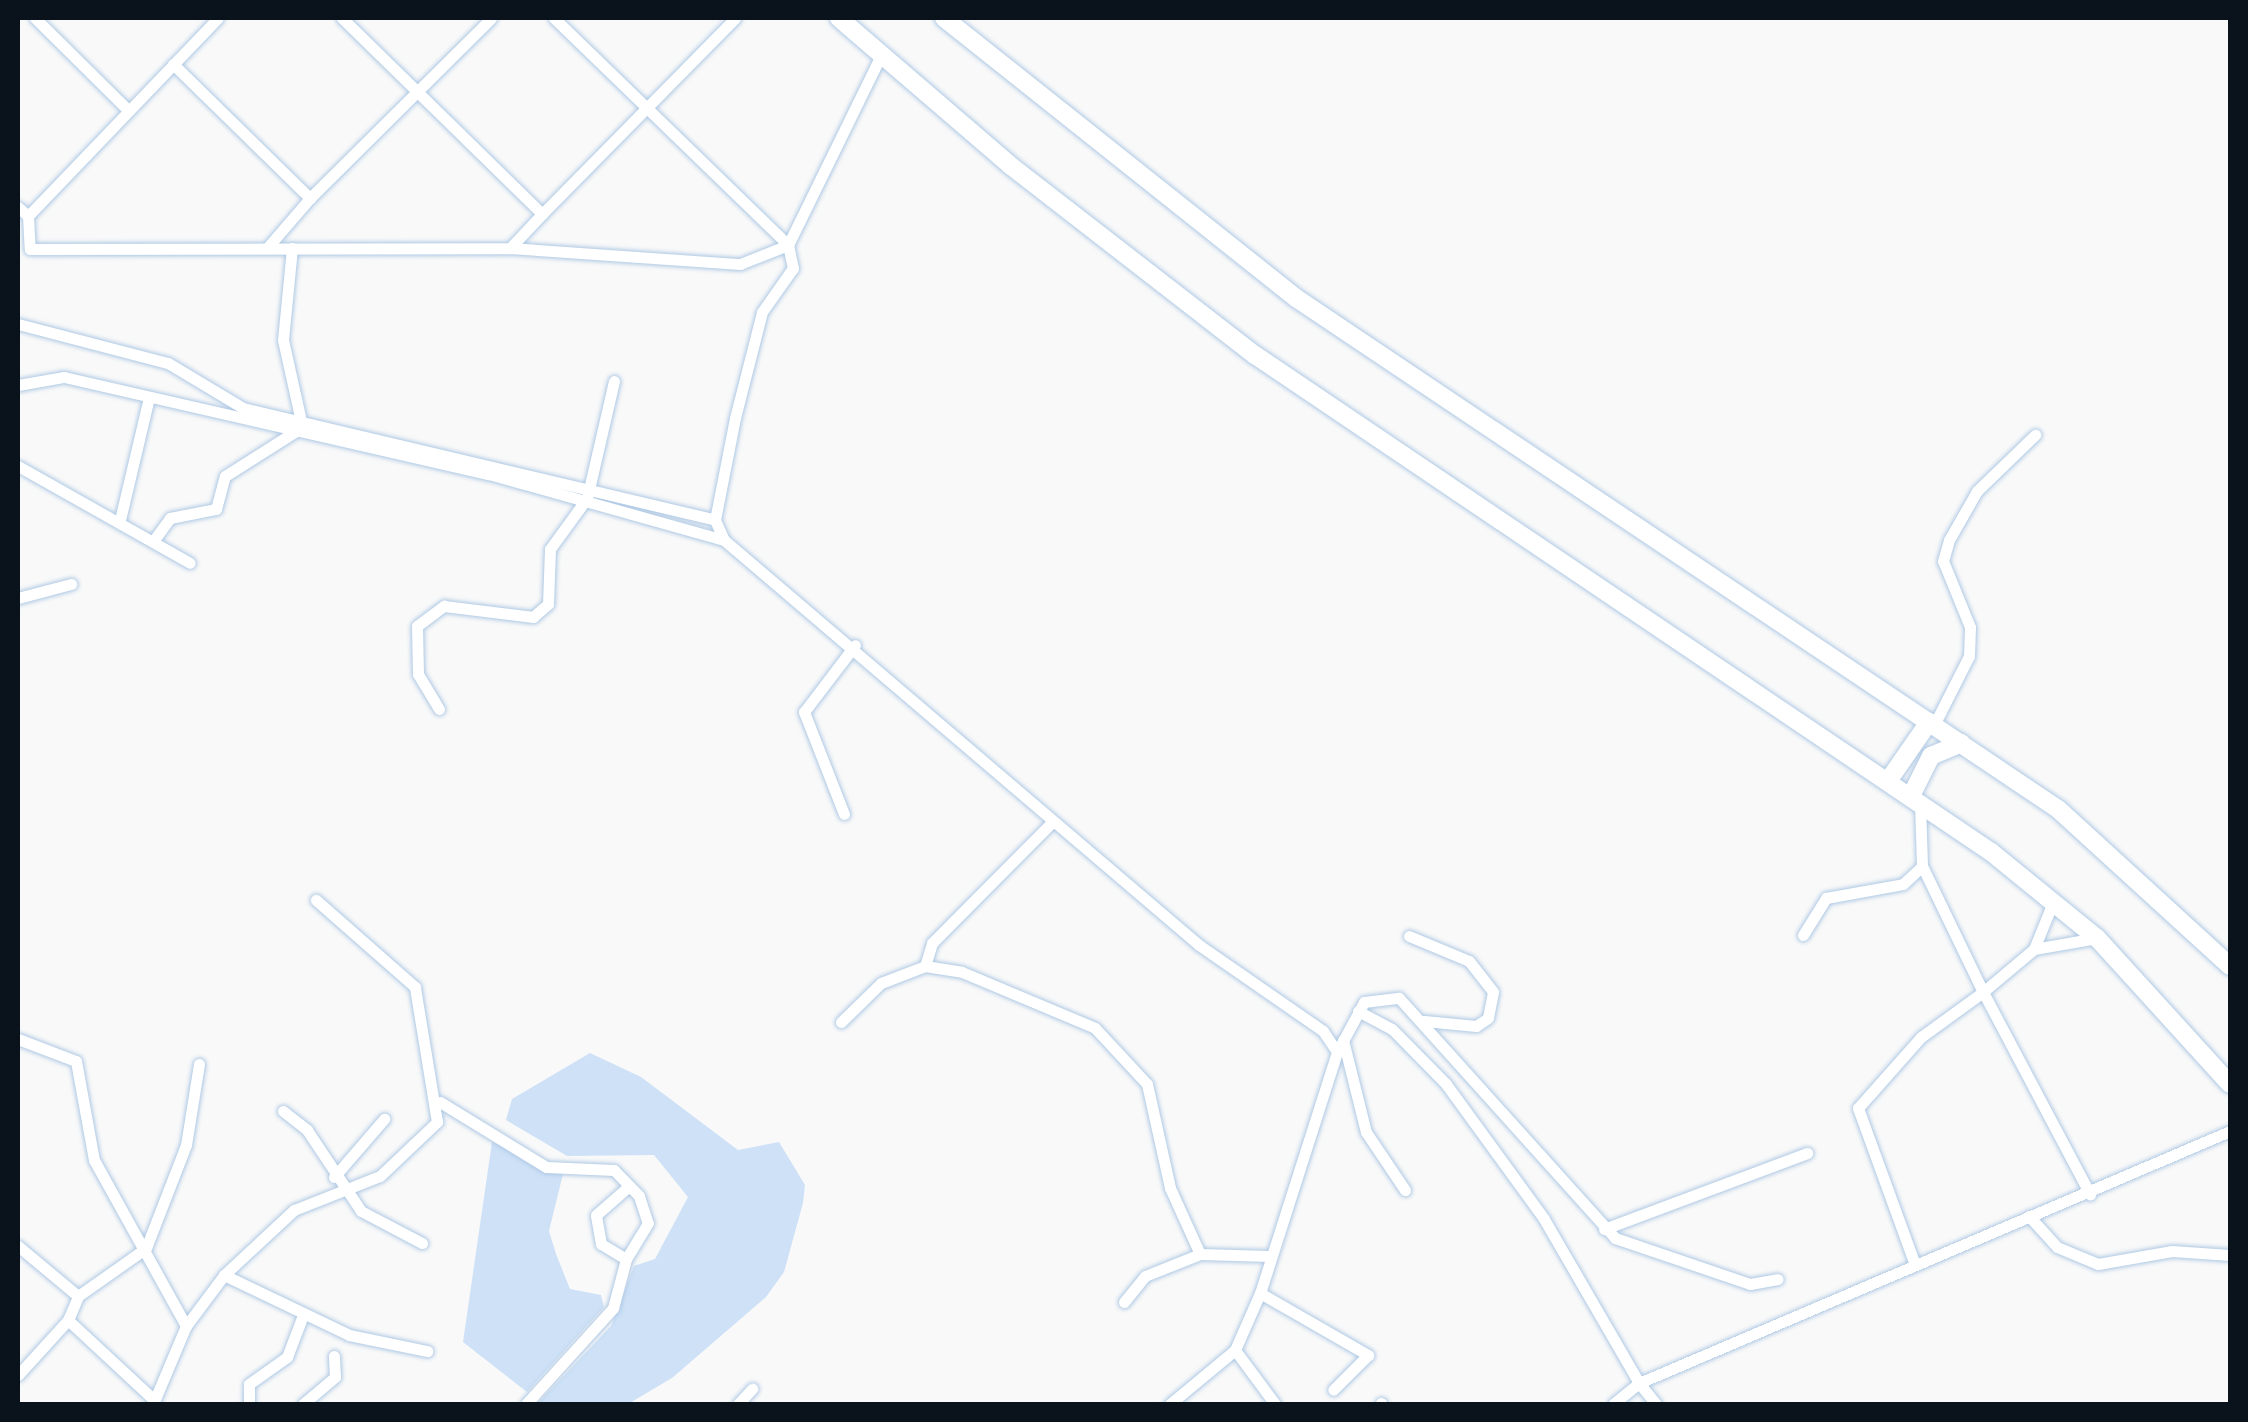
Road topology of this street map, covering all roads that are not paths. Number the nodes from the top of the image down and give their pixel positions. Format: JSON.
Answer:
{"nodes":[{"id":1,"x":36,"y":18,"type":"edge"},
{"id":2,"x":218,"y":18,"type":"edge"},
{"id":3,"x":342,"y":18,"type":"edge"},
{"id":4,"x":490,"y":18,"type":"edge"},
{"id":5,"x":554,"y":18,"type":"edge"},
{"id":6,"x":735,"y":18,"type":"edge"},
{"id":7,"x":839,"y":18,"type":"edge"},
{"id":8,"x":944,"y":18,"type":"edge"},
{"id":9,"x":880,"y":57,"type":"junction"},
{"id":10,"x":173,"y":64,"type":"junction"},
{"id":11,"x":415,"y":91,"type":"junction"},
{"id":12,"x":646,"y":107,"type":"junction"},
{"id":13,"x":128,"y":110,"type":"junction"},
{"id":14,"x":310,"y":198,"type":"junction"},
{"id":15,"x":18,"y":206,"type":"edge"},
{"id":16,"x":542,"y":214,"type":"junction"},
{"id":17,"x":28,"y":216,"type":"junction"},
{"id":18,"x":788,"y":245,"type":"junction"},
{"id":19,"x":267,"y":248,"type":"junction"},
{"id":20,"x":292,"y":248,"type":"junction"},
{"id":21,"x":510,"y":248,"type":"junction"},
{"id":22,"x":24,"y":250,"type":"edge"},
{"id":23,"x":18,"y":324,"type":"edge"},
{"id":24,"x":614,"y":381,"type":"dead end"},
{"id":25,"x":18,"y":385,"type":"edge"},
{"id":26,"x":149,"y":398,"type":"junction"},
{"id":27,"x":298,"y":426,"type":"junction"},
{"id":28,"x":2035,"y":435,"type":"dead end"},
{"id":29,"x":18,"y":466,"type":"edge"},
{"id":30,"x":590,"y":484,"type":"junction"},
{"id":31,"x":587,"y":498,"type":"junction"},
{"id":32,"x":120,"y":520,"type":"junction"},
{"id":33,"x":715,"y":520,"type":"junction"},
{"id":34,"x":154,"y":540,"type":"junction"},
{"id":35,"x":724,"y":540,"type":"junction"},
{"id":36,"x":190,"y":563,"type":"dead end"},
{"id":37,"x":71,"y":584,"type":"dead end"},
{"id":38,"x":18,"y":598,"type":"edge"},
{"id":39,"x":855,"y":645,"type":"junction"},
{"id":40,"x":439,"y":709,"type":"dead end"},
{"id":41,"x":1932,"y":724,"type":"junction"},
{"id":42,"x":1961,"y":743,"type":"junction"},
{"id":43,"x":1888,"y":781,"type":"junction"},
{"id":44,"x":1916,"y":800,"type":"junction"},
{"id":45,"x":844,"y":814,"type":"dead end"},
{"id":46,"x":1050,"y":823,"type":"junction"},
{"id":47,"x":1922,"y":866,"type":"junction"},
{"id":48,"x":316,"y":900,"type":"dead end"},
{"id":49,"x":2052,"y":902,"type":"junction"},
{"id":50,"x":1802,"y":935,"type":"dead end"},
{"id":51,"x":1408,"y":936,"type":"dead end"},
{"id":52,"x":2096,"y":938,"type":"junction"},
{"id":53,"x":2034,"y":949,"type":"junction"},
{"id":54,"x":924,"y":966,"type":"junction"},
{"id":55,"x":2230,"y":966,"type":"edge"},
{"id":56,"x":1983,"y":992,"type":"junction"},
{"id":57,"x":1358,"y":1012,"type":"junction"},
{"id":58,"x":1424,"y":1021,"type":"junction"},
{"id":59,"x":840,"y":1022,"type":"dead end"},
{"id":60,"x":18,"y":1038,"type":"edge"},
{"id":61,"x":1340,"y":1046,"type":"junction"},
{"id":62,"x":199,"y":1064,"type":"dead end"},
{"id":63,"x":2230,"y":1084,"type":"edge"},
{"id":64,"x":440,"y":1102,"type":"junction"},
{"id":65,"x":282,"y":1111,"type":"dead end"},
{"id":66,"x":384,"y":1119,"type":"dead end"},
{"id":67,"x":2230,"y":1131,"type":"edge"},
{"id":68,"x":1807,"y":1153,"type":"dead end"},
{"id":69,"x":334,"y":1177,"type":"junction"},
{"id":70,"x":628,"y":1187,"type":"junction"},
{"id":71,"x":1405,"y":1190,"type":"dead end"},
{"id":72,"x":342,"y":1191,"type":"junction"},
{"id":73,"x":2090,"y":1194,"type":"junction"},
{"id":74,"x":2029,"y":1216,"type":"junction"},
{"id":75,"x":1604,"y":1229,"type":"junction"},
{"id":76,"x":422,"y":1243,"type":"dead end"},
{"id":77,"x":18,"y":1246,"type":"edge"},
{"id":78,"x":146,"y":1248,"type":"junction"},
{"id":79,"x":1200,"y":1254,"type":"junction"},
{"id":80,"x":1270,"y":1256,"type":"junction"},
{"id":81,"x":2230,"y":1256,"type":"edge"},
{"id":82,"x":626,"y":1259,"type":"junction"},
{"id":83,"x":1914,"y":1262,"type":"junction"},
{"id":84,"x":224,"y":1274,"type":"junction"},
{"id":85,"x":1778,"y":1280,"type":"dead end"},
{"id":86,"x":1260,"y":1293,"type":"junction"},
{"id":87,"x":78,"y":1296,"type":"junction"},
{"id":88,"x":1124,"y":1302,"type":"dead end"},
{"id":89,"x":303,"y":1315,"type":"junction"},
{"id":90,"x":68,"y":1320,"type":"junction"},
{"id":91,"x":186,"y":1326,"type":"junction"},
{"id":92,"x":427,"y":1350,"type":"dead end"},
{"id":93,"x":1235,"y":1350,"type":"junction"},
{"id":94,"x":334,"y":1356,"type":"dead end"},
{"id":95,"x":18,"y":1375,"type":"edge"},
{"id":96,"x":1639,"y":1383,"type":"junction"},
{"id":97,"x":752,"y":1389,"type":"dead end"},
{"id":98,"x":1333,"y":1390,"type":"dead end"},
{"id":99,"x":1186,"y":1401,"type":"edge"},
{"id":100,"x":154,"y":1402,"type":"edge"},
{"id":101,"x":249,"y":1404,"type":"edge"},
{"id":102,"x":303,"y":1404,"type":"edge"},
{"id":103,"x":526,"y":1404,"type":"edge"},
{"id":104,"x":738,"y":1404,"type":"edge"},
{"id":105,"x":1170,"y":1404,"type":"edge"},
{"id":106,"x":1275,"y":1404,"type":"edge"},
{"id":107,"x":1613,"y":1404,"type":"edge"},
{"id":108,"x":1656,"y":1404,"type":"edge"}],
"edges":[{"from":1,"to":13,"type":"street"},
{"from":2,"to":10,"type":"street"},
{"from":3,"to":11,"type":"street"},
{"from":4,"to":11,"type":"street"},
{"from":5,"to":12,"type":"street"},
{"from":6,"to":12,"type":"street"},
{"from":7,"to":9,"type":"highway"},
{"from":8,"to":41,"type":"highway"},
{"from":9,"to":18,"type":"street"},
{"from":9,"to":43,"type":"highway"},
{"from":10,"to":13,"type":"street"},
{"from":10,"to":14,"type":"street"},
{"from":11,"to":14,"type":"street"},
{"from":11,"to":16,"type":"street"},
{"from":12,"to":16,"type":"street"},
{"from":12,"to":18,"type":"street"},
{"from":13,"to":17,"type":"street"},
{"from":14,"to":19,"type":"street"},
{"from":15,"to":17,"type":"street"},
{"from":16,"to":21,"type":"street"},
{"from":17,"to":22,"type":"street"},
{"from":18,"to":21,"type":"street"},
{"from":18,"to":33,"type":"street"},
{"from":19,"to":20,"type":"street"},
{"from":19,"to":22,"type":"street"},
{"from":20,"to":21,"type":"street"},
{"from":20,"to":27,"type":"street"},
{"from":23,"to":27,"type":"street"},
{"from":24,"to":30,"type":"street"},
{"from":25,"to":26,"type":"street"},
{"from":26,"to":27,"type":"street"},
{"from":26,"to":32,"type":"street"},
{"from":27,"to":30,"type":"street"},
{"from":27,"to":31,"type":"street"},
{"from":27,"to":34,"type":"street"},
{"from":28,"to":41,"type":"street"},
{"from":29,"to":32,"type":"street"},
{"from":30,"to":31,"type":"street"},
{"from":30,"to":33,"type":"street"},
{"from":31,"to":35,"type":"street"},
{"from":31,"to":40,"type":"street"},
{"from":32,"to":34,"type":"street"},
{"from":33,"to":35,"type":"street"},
{"from":34,"to":36,"type":"street"},
{"from":35,"to":39,"type":"street"},
{"from":37,"to":38,"type":"street"},
{"from":39,"to":45,"type":"street"},
{"from":39,"to":46,"type":"street"},
{"from":41,"to":42,"type":"highway"},
{"from":41,"to":43,"type":"highway"},
{"from":42,"to":44,"type":"highway"},
{"from":42,"to":55,"type":"highway"},
{"from":43,"to":44,"type":"highway"},
{"from":44,"to":47,"type":"street"},
{"from":44,"to":49,"type":"highway"},
{"from":46,"to":54,"type":"street"},
{"from":46,"to":61,"type":"street"},
{"from":47,"to":50,"type":"street"},
{"from":47,"to":56,"type":"street"},
{"from":48,"to":64,"type":"street"},
{"from":49,"to":52,"type":"highway"},
{"from":49,"to":53,"type":"street"},
{"from":51,"to":58,"type":"street"},
{"from":52,"to":53,"type":"street"},
{"from":52,"to":63,"type":"highway"},
{"from":53,"to":56,"type":"street"},
{"from":54,"to":59,"type":"street"},
{"from":54,"to":79,"type":"street"},
{"from":56,"to":73,"type":"street"},
{"from":56,"to":83,"type":"street"},
{"from":57,"to":58,"type":"street"},
{"from":57,"to":61,"type":"street"},
{"from":57,"to":96,"type":"street"},
{"from":58,"to":75,"type":"street"},
{"from":60,"to":78,"type":"street"},
{"from":61,"to":71,"type":"street"},
{"from":61,"to":80,"type":"street"},
{"from":62,"to":78,"type":"street"},
{"from":64,"to":70,"type":"street"},
{"from":64,"to":72,"type":"street"},
{"from":65,"to":69,"type":"street"},
{"from":66,"to":69,"type":"street"},
{"from":67,"to":73,"type":"street"},
{"from":68,"to":75,"type":"street"},
{"from":69,"to":72,"type":"street"},
{"from":70,"to":82,"type":"street"},
{"from":70,"to":82,"type":"street"},
{"from":72,"to":76,"type":"street"},
{"from":72,"to":84,"type":"street"},
{"from":73,"to":74,"type":"street"},
{"from":74,"to":81,"type":"street"},
{"from":74,"to":83,"type":"street"},
{"from":75,"to":85,"type":"street"},
{"from":77,"to":87,"type":"street"},
{"from":78,"to":87,"type":"street"},
{"from":78,"to":91,"type":"street"},
{"from":79,"to":80,"type":"street"},
{"from":79,"to":88,"type":"street"},
{"from":80,"to":86,"type":"street"},
{"from":82,"to":103,"type":"street"},
{"from":83,"to":96,"type":"street"},
{"from":84,"to":89,"type":"street"},
{"from":84,"to":91,"type":"street"},
{"from":86,"to":93,"type":"street"},
{"from":86,"to":98,"type":"street"},
{"from":87,"to":90,"type":"street"},
{"from":89,"to":92,"type":"street"},
{"from":89,"to":101,"type":"street"},
{"from":90,"to":95,"type":"street"},
{"from":90,"to":100,"type":"street"},
{"from":91,"to":100,"type":"street"},
{"from":93,"to":99,"type":"street"},
{"from":93,"to":106,"type":"street"},
{"from":94,"to":102,"type":"street"},
{"from":96,"to":107,"type":"street"},
{"from":96,"to":108,"type":"street"},
{"from":97,"to":104,"type":"street"},
{"from":99,"to":105,"type":"street"}]}
